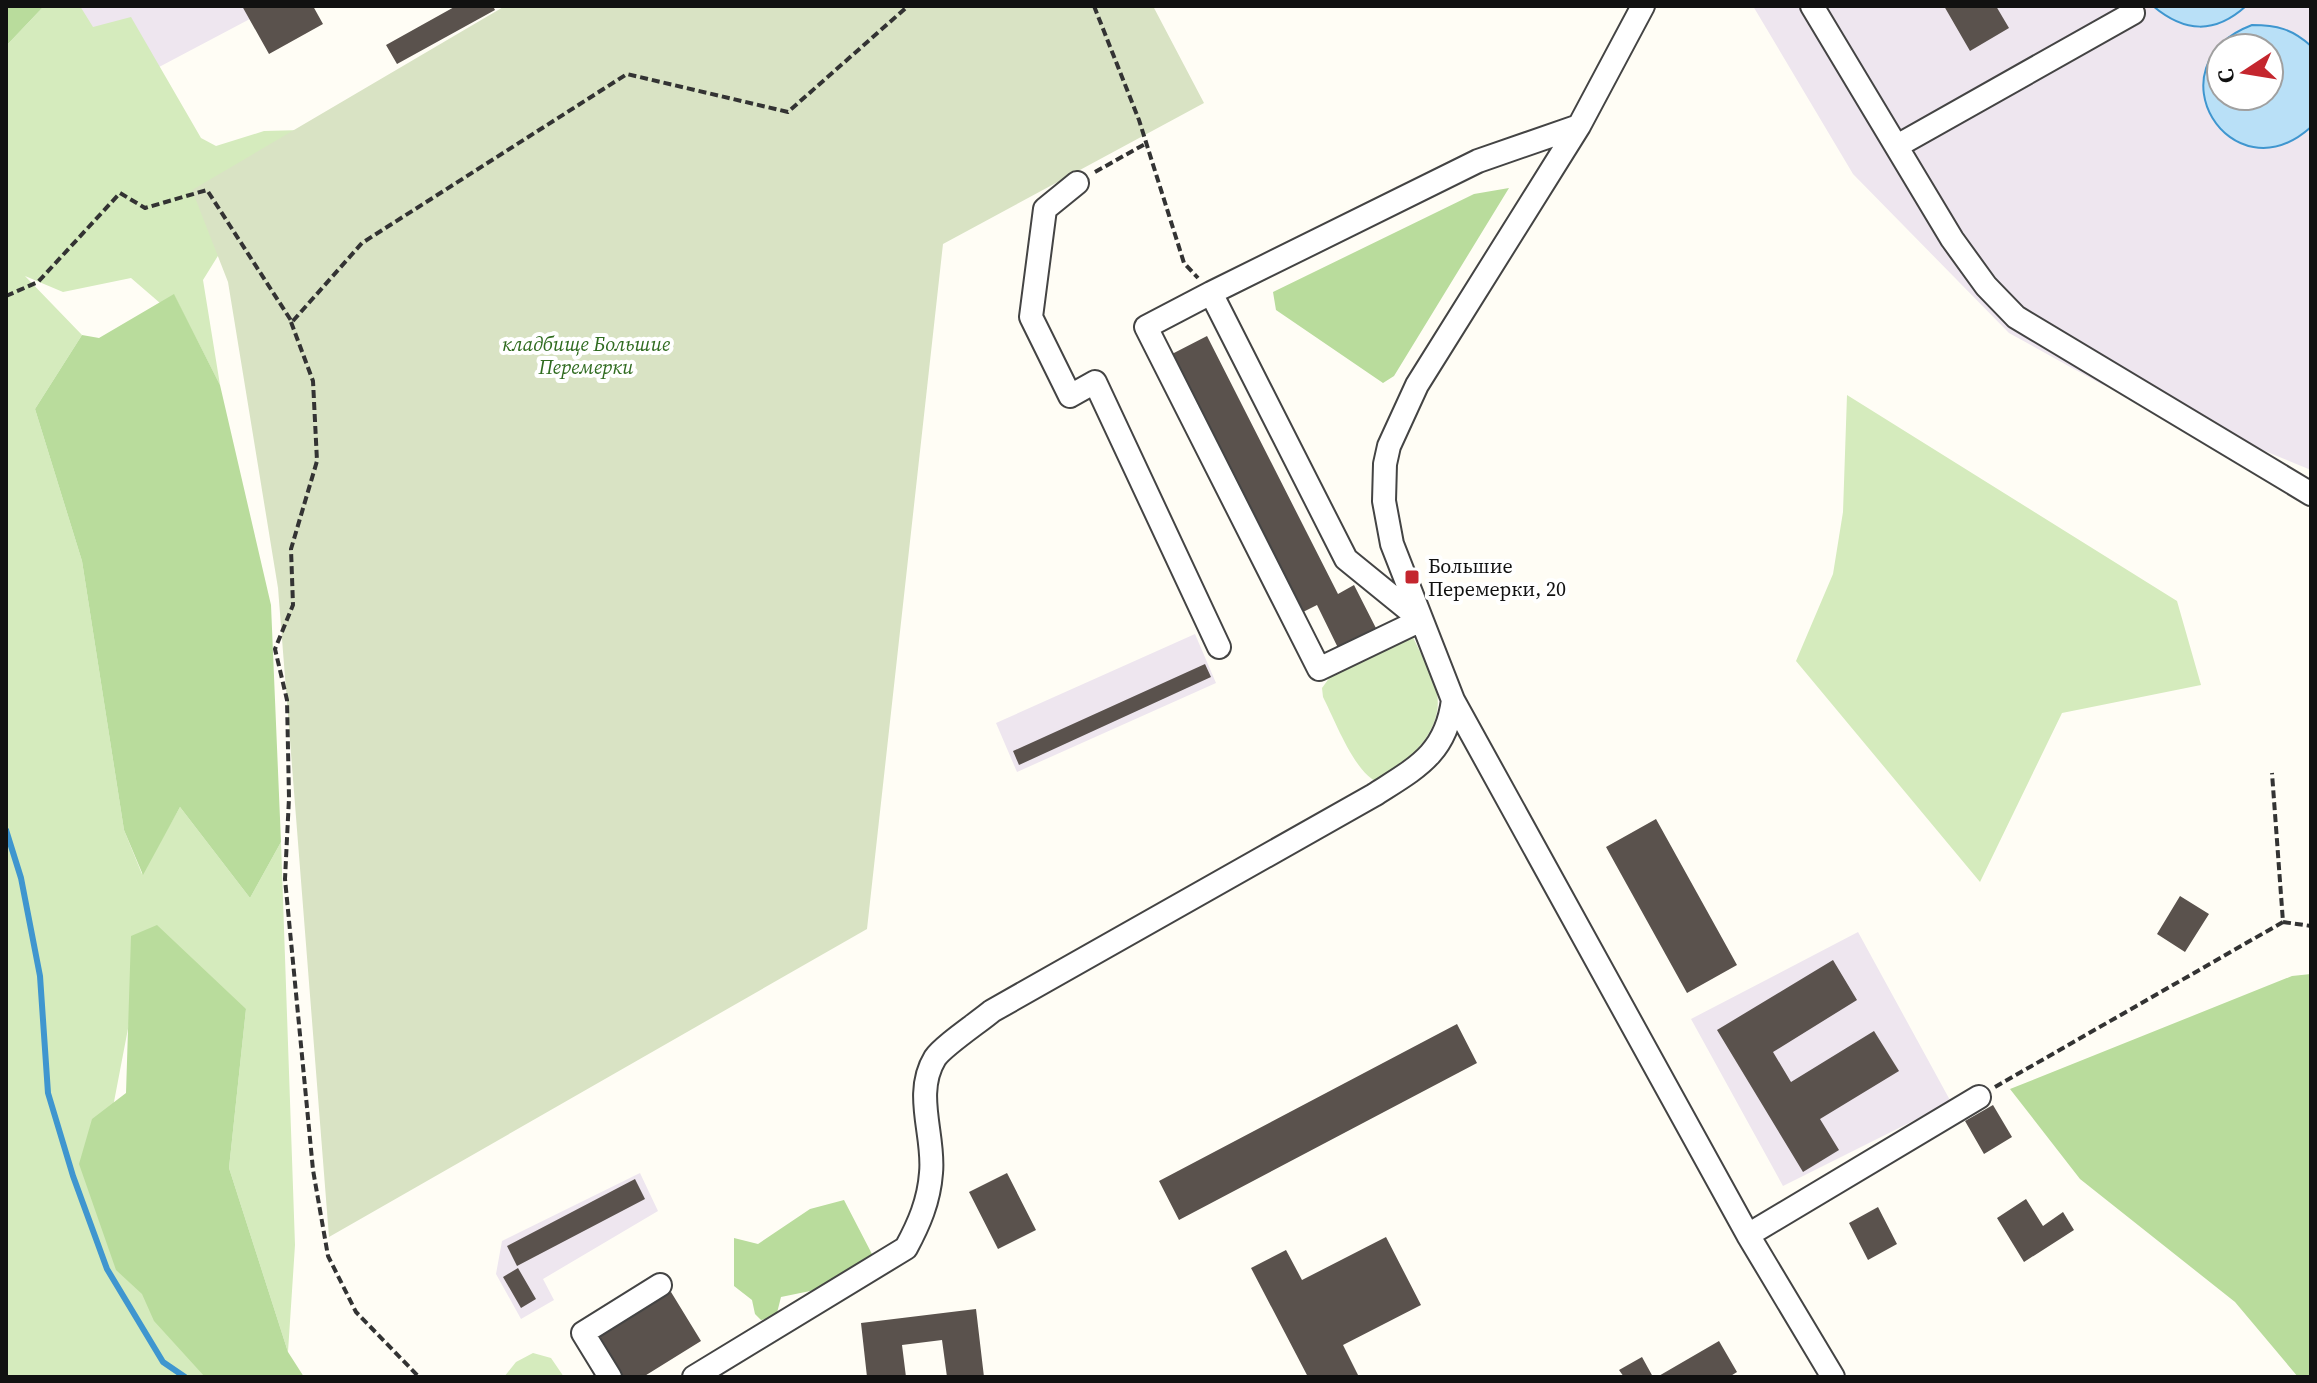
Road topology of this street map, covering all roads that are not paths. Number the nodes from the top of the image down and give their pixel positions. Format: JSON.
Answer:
{"nodes":[{"id":1,"x":1643,"y":6,"type":"edge"},
{"id":2,"x":1812,"y":6,"type":"edge"},
{"id":3,"x":2133,"y":13,"type":"dead end"},
{"id":4,"x":1579,"y":126,"type":"junction"},
{"id":5,"x":1897,"y":146,"type":"junction"},
{"id":6,"x":1077,"y":183,"type":"road end"},
{"id":7,"x":1211,"y":293,"type":"junction"},
{"id":8,"x":2311,"y":494,"type":"edge"},
{"id":9,"x":1421,"y":620,"type":"junction"},
{"id":10,"x":1219,"y":647,"type":"dead end"},
{"id":11,"x":1453,"y":700,"type":"junction"},
{"id":12,"x":1979,"y":1097,"type":"road end"},
{"id":13,"x":1748,"y":1235,"type":"junction"},
{"id":14,"x":660,"y":1285,"type":"dead end"},
{"id":15,"x":610,"y":1377,"type":"edge"},
{"id":16,"x":694,"y":1377,"type":"edge"},
{"id":17,"x":1833,"y":1377,"type":"edge"}],
"edges":[{"from":1,"to":4,"type":"street"},
{"from":2,"to":5,"type":"street"},
{"from":3,"to":5,"type":"street"},
{"from":4,"to":7,"type":"street"},
{"from":4,"to":9,"type":"street"},
{"from":5,"to":8,"type":"street"},
{"from":6,"to":10,"type":"street"},
{"from":7,"to":9,"type":"street"},
{"from":7,"to":9,"type":"street"},
{"from":9,"to":11,"type":"street"},
{"from":11,"to":13,"type":"street"},
{"from":11,"to":16,"type":"street"},
{"from":12,"to":13,"type":"street"},
{"from":13,"to":17,"type":"street"},
{"from":14,"to":15,"type":"street"}]}
